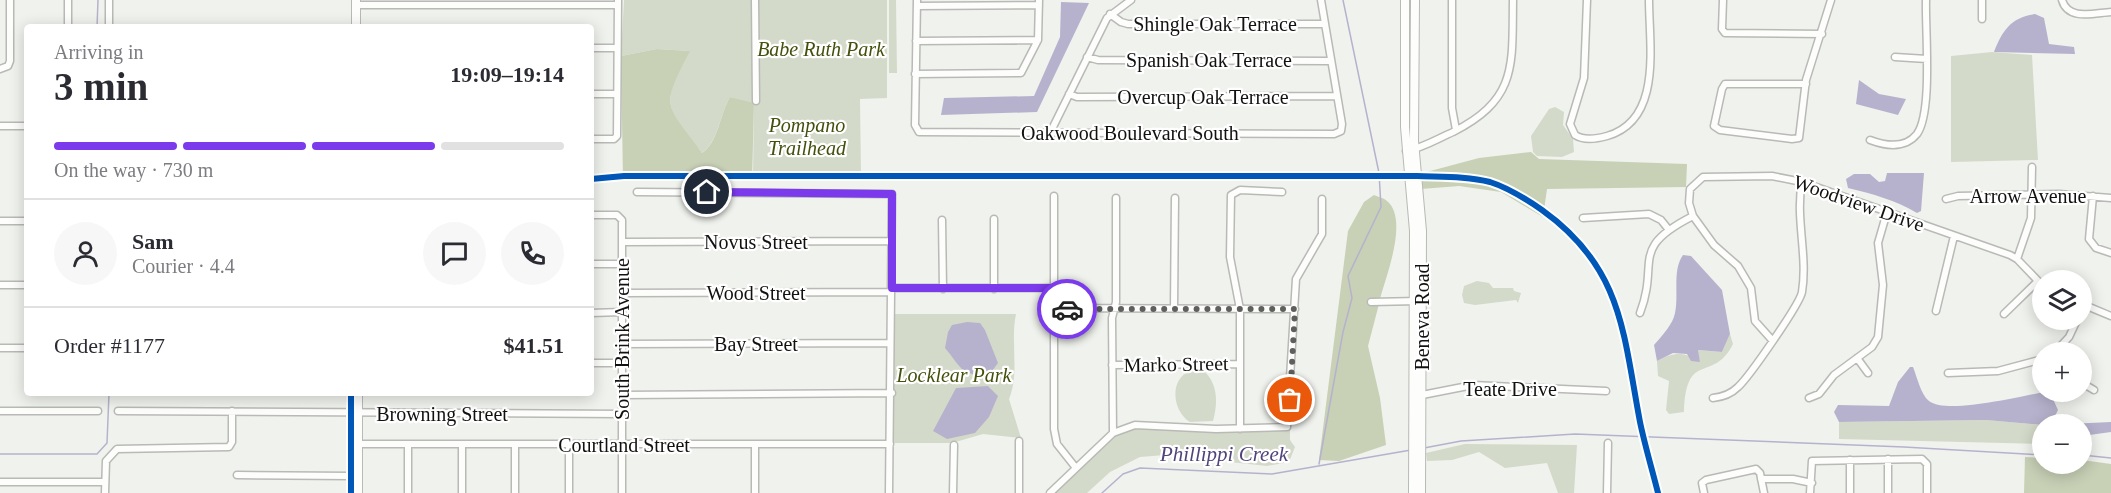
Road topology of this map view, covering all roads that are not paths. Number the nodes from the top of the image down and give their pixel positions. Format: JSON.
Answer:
{"nodes":[{"id":1,"x":10,"y":0,"type":"edge"},
{"id":2,"x":68,"y":0,"type":"edge"},
{"id":3,"x":109,"y":0,"type":"edge"},
{"id":4,"x":755,"y":0,"type":"edge"},
{"id":5,"x":1131,"y":0,"type":"edge"},
{"id":6,"x":1321,"y":0,"type":"edge"},
{"id":7,"x":1405,"y":0,"type":"edge"},
{"id":8,"x":1415,"y":0,"type":"edge"},
{"id":9,"x":1452,"y":0,"type":"edge"},
{"id":10,"x":1513,"y":0,"type":"edge"},
{"id":11,"x":1587,"y":0,"type":"edge"},
{"id":12,"x":1649,"y":0,"type":"edge"},
{"id":13,"x":1723,"y":0,"type":"edge"},
{"id":14,"x":1831,"y":0,"type":"edge"},
{"id":15,"x":1926,"y":0,"type":"edge"},
{"id":16,"x":1982,"y":0,"type":"edge"},
{"id":17,"x":2062,"y":0,"type":"edge"},
{"id":18,"x":356,"y":2,"type":"edge"},
{"id":19,"x":618,"y":2,"type":"edge"},
{"id":20,"x":917,"y":3,"type":"edge"},
{"id":21,"x":1039,"y":3,"type":"edge"},
{"id":22,"x":2111,"y":12,"type":"edge"},
{"id":23,"x":1110,"y":14,"type":"junction"},
{"id":24,"x":1982,"y":19,"type":"dead end"},
{"id":25,"x":68,"y":24,"type":"edge"},
{"id":26,"x":109,"y":24,"type":"edge"},
{"id":27,"x":356,"y":24,"type":"edge"},
{"id":28,"x":1323,"y":24,"type":"junction"},
{"id":29,"x":1822,"y":34,"type":"junction"},
{"id":30,"x":1038,"y":40,"type":"junction"},
{"id":31,"x":916,"y":41,"type":"junction"},
{"id":32,"x":594,"y":48,"type":"edge"},
{"id":33,"x":617,"y":48,"type":"junction"},
{"id":34,"x":1088,"y":57,"type":"junction"},
{"id":35,"x":1895,"y":57,"type":"dead end"},
{"id":36,"x":1927,"y":59,"type":"junction"},
{"id":37,"x":1330,"y":61,"type":"junction"},
{"id":38,"x":0,"y":69,"type":"edge"},
{"id":39,"x":915,"y":74,"type":"junction"},
{"id":40,"x":1806,"y":84,"type":"junction"},
{"id":41,"x":594,"y":94,"type":"edge"},
{"id":42,"x":617,"y":94,"type":"junction"},
{"id":43,"x":1069,"y":94,"type":"junction"},
{"id":44,"x":1337,"y":96,"type":"junction"},
{"id":45,"x":756,"y":100,"type":"dead end"},
{"id":46,"x":0,"y":126,"type":"edge"},
{"id":47,"x":24,"y":126,"type":"edge"},
{"id":48,"x":1456,"y":130,"type":"junction"},
{"id":49,"x":1053,"y":133,"type":"junction"},
{"id":50,"x":594,"y":139,"type":"edge"},
{"id":51,"x":1870,"y":140,"type":"dead end"},
{"id":52,"x":1410,"y":146,"type":"junction"},
{"id":53,"x":2032,"y":167,"type":"dead end"},
{"id":54,"x":1802,"y":182,"type":"junction"},
{"id":55,"x":637,"y":192,"type":"dead end"},
{"id":56,"x":1282,"y":192,"type":"dead end"},
{"id":57,"x":2033,"y":194,"type":"junction"},
{"id":58,"x":1054,"y":196,"type":"dead end"},
{"id":59,"x":2093,"y":196,"type":"junction"},
{"id":60,"x":1116,"y":198,"type":"dead end"},
{"id":61,"x":1175,"y":198,"type":"dead end"},
{"id":62,"x":2111,"y":198,"type":"edge"},
{"id":63,"x":1322,"y":199,"type":"dead end"},
{"id":64,"x":1946,"y":200,"type":"dead end"},
{"id":65,"x":1887,"y":212,"type":"junction"},
{"id":66,"x":594,"y":215,"type":"edge"},
{"id":67,"x":1693,"y":216,"type":"junction"},
{"id":68,"x":1583,"y":218,"type":"dead end"},
{"id":69,"x":994,"y":219,"type":"dead end"},
{"id":70,"x":942,"y":220,"type":"dead end"},
{"id":71,"x":0,"y":221,"type":"edge"},
{"id":72,"x":24,"y":221,"type":"edge"},
{"id":73,"x":1669,"y":230,"type":"junction"},
{"id":74,"x":1954,"y":236,"type":"junction"},
{"id":75,"x":891,"y":241,"type":"junction"},
{"id":76,"x":622,"y":242,"type":"junction"},
{"id":77,"x":2111,"y":253,"type":"edge"},
{"id":78,"x":2017,"y":259,"type":"junction"},
{"id":79,"x":594,"y":264,"type":"edge"},
{"id":80,"x":622,"y":264,"type":"junction"},
{"id":81,"x":2032,"y":275,"type":"edge"},
{"id":82,"x":0,"y":285,"type":"edge"},
{"id":83,"x":24,"y":285,"type":"edge"},
{"id":84,"x":1054,"y":288,"type":"junction"},
{"id":85,"x":943,"y":289,"type":"junction"},
{"id":86,"x":994,"y":289,"type":"junction"},
{"id":87,"x":891,"y":290,"type":"junction"},
{"id":88,"x":2032,"y":291,"type":"edge"},
{"id":89,"x":622,"y":293,"type":"junction"},
{"id":90,"x":1418,"y":301,"type":"junction"},
{"id":91,"x":1371,"y":302,"type":"dead end"},
{"id":92,"x":1054,"y":308,"type":"junction"},
{"id":93,"x":1114,"y":309,"type":"junction"},
{"id":94,"x":1174,"y":309,"type":"junction"},
{"id":95,"x":1240,"y":309,"type":"junction"},
{"id":96,"x":1295,"y":309,"type":"junction"},
{"id":97,"x":2092,"y":309,"type":"edge"},
{"id":98,"x":1936,"y":311,"type":"dead end"},
{"id":99,"x":622,"y":312,"type":"junction"},
{"id":100,"x":594,"y":313,"type":"edge"},
{"id":101,"x":1640,"y":313,"type":"dead end"},
{"id":102,"x":2004,"y":314,"type":"dead end"},
{"id":103,"x":2111,"y":316,"type":"edge"},
{"id":104,"x":1772,"y":340,"type":"junction"},
{"id":105,"x":890,"y":343,"type":"junction"},
{"id":106,"x":622,"y":344,"type":"junction"},
{"id":107,"x":0,"y":348,"type":"edge"},
{"id":108,"x":24,"y":348,"type":"edge"},
{"id":109,"x":1857,"y":358,"type":"junction"},
{"id":110,"x":2032,"y":362,"type":"edge"},
{"id":111,"x":594,"y":363,"type":"edge"},
{"id":112,"x":622,"y":363,"type":"junction"},
{"id":113,"x":1240,"y":364,"type":"junction"},
{"id":114,"x":1112,"y":365,"type":"junction"},
{"id":115,"x":1868,"y":373,"type":"dead end"},
{"id":116,"x":1948,"y":374,"type":"dead end"},
{"id":117,"x":1606,"y":391,"type":"dead end"},
{"id":118,"x":891,"y":393,"type":"junction"},
{"id":119,"x":622,"y":395,"type":"junction"},
{"id":120,"x":352,"y":396,"type":"edge"},
{"id":121,"x":358,"y":396,"type":"edge"},
{"id":122,"x":1418,"y":396,"type":"junction"},
{"id":123,"x":1713,"y":398,"type":"dead end"},
{"id":124,"x":1809,"y":398,"type":"dead end"},
{"id":125,"x":0,"y":411,"type":"edge"},
{"id":126,"x":98,"y":411,"type":"dead end"},
{"id":127,"x":118,"y":411,"type":"dead end"},
{"id":128,"x":232,"y":411,"type":"junction"},
{"id":129,"x":355,"y":413,"type":"junction"},
{"id":130,"x":622,"y":414,"type":"junction"},
{"id":131,"x":1240,"y":429,"type":"junction"},
{"id":132,"x":1113,"y":433,"type":"junction"},
{"id":133,"x":1019,"y":441,"type":"dead end"},
{"id":134,"x":1608,"y":443,"type":"dead end"},
{"id":135,"x":358,"y":444,"type":"junction"},
{"id":136,"x":890,"y":444,"type":"junction"},
{"id":137,"x":408,"y":445,"type":"junction"},
{"id":138,"x":462,"y":445,"type":"junction"},
{"id":139,"x":515,"y":445,"type":"junction"},
{"id":140,"x":569,"y":445,"type":"junction"},
{"id":141,"x":622,"y":445,"type":"junction"},
{"id":142,"x":755,"y":445,"type":"junction"},
{"id":143,"x":954,"y":445,"type":"dead end"},
{"id":144,"x":1888,"y":459,"type":"junction"},
{"id":145,"x":1850,"y":460,"type":"junction"},
{"id":146,"x":1417,"y":465,"type":"junction"},
{"id":147,"x":1076,"y":468,"type":"junction"},
{"id":148,"x":237,"y":475,"type":"dead end"},
{"id":149,"x":351,"y":476,"type":"junction"},
{"id":150,"x":1761,"y":479,"type":"junction"},
{"id":151,"x":0,"y":482,"type":"edge"},
{"id":152,"x":105,"y":482,"type":"junction"},
{"id":153,"x":1812,"y":483,"type":"junction"},
{"id":154,"x":105,"y":493,"type":"edge"},
{"id":155,"x":351,"y":493,"type":"edge"},
{"id":156,"x":358,"y":493,"type":"edge"},
{"id":157,"x":408,"y":493,"type":"edge"},
{"id":158,"x":462,"y":493,"type":"edge"},
{"id":159,"x":515,"y":493,"type":"edge"},
{"id":160,"x":569,"y":493,"type":"edge"},
{"id":161,"x":622,"y":493,"type":"edge"},
{"id":162,"x":755,"y":493,"type":"edge"},
{"id":163,"x":889,"y":493,"type":"edge"},
{"id":164,"x":953,"y":493,"type":"edge"},
{"id":165,"x":1020,"y":493,"type":"edge"},
{"id":166,"x":1050,"y":493,"type":"edge"},
{"id":167,"x":1413,"y":493,"type":"edge"},
{"id":168,"x":1421,"y":493,"type":"edge"},
{"id":169,"x":1607,"y":493,"type":"edge"},
{"id":170,"x":1704,"y":493,"type":"edge"},
{"id":171,"x":1764,"y":493,"type":"edge"},
{"id":172,"x":1810,"y":493,"type":"edge"},
{"id":173,"x":1850,"y":493,"type":"edge"},
{"id":174,"x":1888,"y":493,"type":"edge"},
{"id":175,"x":1927,"y":493,"type":"edge"}],
"edges":[{"from":1,"to":38,"type":"street"},
{"from":2,"to":25,"type":"street"},
{"from":3,"to":26,"type":"street"},
{"from":4,"to":45,"type":"street"},
{"from":5,"to":23,"type":"street"},
{"from":6,"to":28,"type":"street"},
{"from":7,"to":52,"type":"main road"},
{"from":8,"to":52,"type":"main road"},
{"from":9,"to":48,"type":"street"},
{"from":10,"to":48,"type":"street"},
{"from":11,"to":12,"type":"street"},
{"from":13,"to":29,"type":"street"},
{"from":14,"to":29,"type":"street"},
{"from":15,"to":36,"type":"street"},
{"from":16,"to":24,"type":"street"},
{"from":17,"to":22,"type":"street"},
{"from":18,"to":19,"type":"street"},
{"from":18,"to":27,"type":"main road"},
{"from":19,"to":33,"type":"street"},
{"from":20,"to":21,"type":"street"},
{"from":20,"to":31,"type":"street"},
{"from":21,"to":30,"type":"street"},
{"from":23,"to":28,"type":"street","name":"Shingle Oak Terrace"},
{"from":23,"to":34,"type":"street"},
{"from":28,"to":37,"type":"street"},
{"from":29,"to":40,"type":"street"},
{"from":30,"to":31,"type":"street"},
{"from":30,"to":39,"type":"street"},
{"from":31,"to":39,"type":"street"},
{"from":32,"to":33,"type":"street"},
{"from":33,"to":42,"type":"street"},
{"from":34,"to":37,"type":"street","name":"Spanish Oak Terrace"},
{"from":34,"to":43,"type":"street"},
{"from":35,"to":36,"type":"street"},
{"from":36,"to":51,"type":"street"},
{"from":37,"to":44,"type":"street"},
{"from":39,"to":49,"type":"street","name":"Oakwood Boulevard South"},
{"from":40,"to":40,"type":"street"},
{"from":41,"to":42,"type":"street"},
{"from":42,"to":50,"type":"street"},
{"from":43,"to":44,"type":"street","name":"Overcup Oak Terrace"},
{"from":43,"to":49,"type":"street"},
{"from":44,"to":49,"type":"street","name":"Oakwood Boulevard South"},
{"from":46,"to":47,"type":"street"},
{"from":48,"to":52,"type":"street"},
{"from":52,"to":90,"type":"main road","name":"Beneva Road"},
{"from":53,"to":57,"type":"street"},
{"from":54,"to":65,"type":"street","name":"Woodview Drive"},
{"from":54,"to":67,"type":"street","name":"Woodview Drive"},
{"from":54,"to":104,"type":"street"},
{"from":55,"to":75,"type":"street"},
{"from":56,"to":95,"type":"street"},
{"from":57,"to":59,"type":"street","name":"Arrow Avenue"},
{"from":57,"to":64,"type":"street","name":"Arrow Avenue"},
{"from":57,"to":78,"type":"street"},
{"from":58,"to":84,"type":"street"},
{"from":59,"to":62,"type":"street","name":"Arrow Avenue"},
{"from":59,"to":77,"type":"street"},
{"from":60,"to":93,"type":"street"},
{"from":61,"to":94,"type":"street"},
{"from":63,"to":96,"type":"street"},
{"from":65,"to":74,"type":"street","name":"Woodview Drive"},
{"from":65,"to":109,"type":"street"},
{"from":66,"to":76,"type":"street","name":"South Brink Avenue"},
{"from":67,"to":73,"type":"street"},
{"from":67,"to":104,"type":"street"},
{"from":68,"to":73,"type":"street"},
{"from":69,"to":86,"type":"street"},
{"from":70,"to":85,"type":"street"},
{"from":71,"to":72,"type":"street"},
{"from":73,"to":101,"type":"street"},
{"from":74,"to":78,"type":"street","name":"Woodview Drive"},
{"from":74,"to":98,"type":"street"},
{"from":75,"to":76,"type":"street","name":"Novus Street"},
{"from":75,"to":87,"type":"street"},
{"from":76,"to":80,"type":"street","name":"South Brink Avenue"},
{"from":78,"to":81,"type":"street","name":"Woodview Drive"},
{"from":79,"to":80,"type":"street"},
{"from":80,"to":89,"type":"street","name":"South Brink Avenue"},
{"from":82,"to":83,"type":"street"},
{"from":84,"to":86,"type":"street","name":"Wood Street"},
{"from":84,"to":92,"type":"street"},
{"from":85,"to":86,"type":"street","name":"Wood Street"},
{"from":85,"to":87,"type":"street","name":"Wood Street"},
{"from":87,"to":89,"type":"street","name":"Wood Street"},
{"from":87,"to":105,"type":"street"},
{"from":88,"to":102,"type":"street"},
{"from":89,"to":99,"type":"street","name":"South Brink Avenue"},
{"from":90,"to":91,"type":"street"},
{"from":90,"to":122,"type":"main road","name":"Beneva Road"},
{"from":92,"to":93,"type":"street"},
{"from":92,"to":147,"type":"street"},
{"from":93,"to":94,"type":"street"},
{"from":93,"to":114,"type":"street"},
{"from":94,"to":95,"type":"street"},
{"from":95,"to":96,"type":"street"},
{"from":95,"to":113,"type":"street"},
{"from":96,"to":131,"type":"street"},
{"from":97,"to":103,"type":"street"},
{"from":99,"to":100,"type":"street"},
{"from":99,"to":106,"type":"street","name":"South Brink Avenue"},
{"from":104,"to":123,"type":"street"},
{"from":105,"to":106,"type":"street","name":"Bay Street"},
{"from":105,"to":118,"type":"street"},
{"from":106,"to":112,"type":"street","name":"South Brink Avenue"},
{"from":107,"to":108,"type":"street"},
{"from":109,"to":115,"type":"street"},
{"from":109,"to":124,"type":"street"},
{"from":110,"to":116,"type":"street"},
{"from":111,"to":112,"type":"street"},
{"from":112,"to":119,"type":"street","name":"South Brink Avenue"},
{"from":113,"to":114,"type":"street","name":"Marko Street"},
{"from":113,"to":131,"type":"street"},
{"from":114,"to":132,"type":"street"},
{"from":117,"to":122,"type":"street","name":"Teate Drive"},
{"from":118,"to":119,"type":"street"},
{"from":118,"to":136,"type":"street"},
{"from":119,"to":130,"type":"street","name":"South Brink Avenue"},
{"from":120,"to":129,"type":"main road"},
{"from":121,"to":129,"type":"main road"},
{"from":122,"to":146,"type":"main road","name":"Beneva Road"},
{"from":125,"to":126,"type":"street"},
{"from":127,"to":128,"type":"street","name":"Browning Street"},
{"from":128,"to":129,"type":"street","name":"Browning Street"},
{"from":128,"to":152,"type":"street"},
{"from":129,"to":130,"type":"street","name":"Browning Street"},
{"from":129,"to":135,"type":"main road"},
{"from":129,"to":149,"type":"main road"},
{"from":130,"to":141,"type":"street","name":"South Brink Avenue"},
{"from":131,"to":132,"type":"street"},
{"from":132,"to":147,"type":"street"},
{"from":133,"to":165,"type":"street"},
{"from":134,"to":169,"type":"street"},
{"from":135,"to":137,"type":"street","name":"Courtland Street"},
{"from":135,"to":156,"type":"main road"},
{"from":136,"to":142,"type":"street","name":"Courtland Street"},
{"from":136,"to":163,"type":"street"},
{"from":137,"to":138,"type":"street","name":"Courtland Street"},
{"from":137,"to":157,"type":"street"},
{"from":138,"to":139,"type":"street","name":"Courtland Street"},
{"from":138,"to":158,"type":"street"},
{"from":139,"to":140,"type":"street","name":"Courtland Street"},
{"from":139,"to":159,"type":"street"},
{"from":140,"to":141,"type":"street","name":"Courtland Street"},
{"from":140,"to":160,"type":"street"},
{"from":141,"to":142,"type":"street","name":"Courtland Street"},
{"from":141,"to":161,"type":"street","name":"South Brink Avenue"},
{"from":142,"to":162,"type":"street"},
{"from":143,"to":164,"type":"street"},
{"from":144,"to":145,"type":"street"},
{"from":144,"to":174,"type":"street"},
{"from":144,"to":175,"type":"street"},
{"from":145,"to":153,"type":"street"},
{"from":145,"to":173,"type":"street"},
{"from":146,"to":167,"type":"main road","name":"Beneva Road"},
{"from":146,"to":168,"type":"main road","name":"Beneva Road"},
{"from":147,"to":166,"type":"street"},
{"from":148,"to":149,"type":"street"},
{"from":149,"to":155,"type":"main road"},
{"from":150,"to":153,"type":"street"},
{"from":150,"to":170,"type":"street"},
{"from":150,"to":171,"type":"street"},
{"from":151,"to":152,"type":"street"},
{"from":152,"to":154,"type":"street"},
{"from":153,"to":172,"type":"street"}]}
